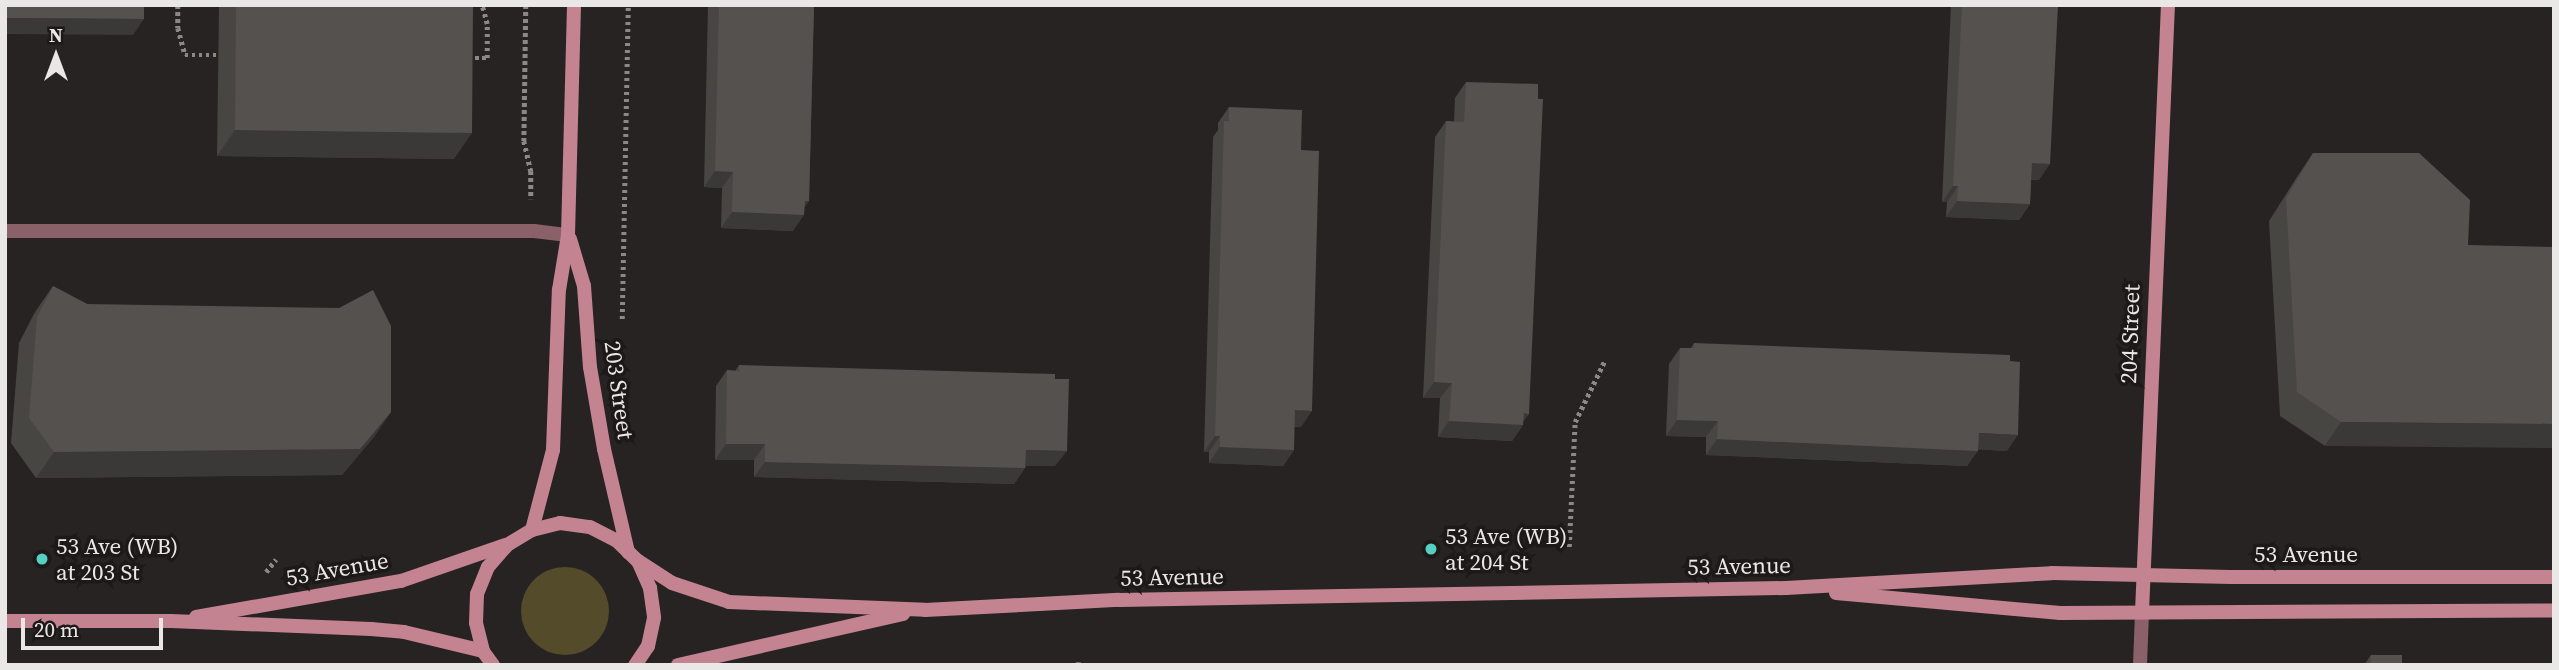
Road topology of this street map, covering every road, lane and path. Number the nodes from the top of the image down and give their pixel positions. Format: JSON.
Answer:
{"nodes":[{"id":1,"x":178,"y":5,"type":"edge"},
{"id":2,"x":482,"y":5,"type":"edge"},
{"id":3,"x":526,"y":5,"type":"edge"},
{"id":4,"x":574,"y":5,"type":"edge"},
{"id":5,"x":628,"y":5,"type":"edge"},
{"id":6,"x":2168,"y":5,"type":"edge"},
{"id":7,"x":218,"y":55,"type":"dead end"},
{"id":8,"x":465,"y":58,"type":"edge"},
{"id":9,"x":531,"y":205,"type":"dead end"},
{"id":10,"x":5,"y":231,"type":"edge"},
{"id":11,"x":568,"y":234,"type":"junction"},
{"id":12,"x":622,"y":321,"type":"dead end"},
{"id":13,"x":1604,"y":362,"type":"dead end"},
{"id":14,"x":532,"y":530,"type":"junction"},
{"id":15,"x":507,"y":545,"type":"junction"},
{"id":16,"x":1569,"y":547,"type":"dead end"},
{"id":17,"x":633,"y":557,"type":"junction"},
{"id":18,"x":2144,"y":576,"type":"junction"},
{"id":19,"x":2554,"y":577,"type":"edge"},
{"id":20,"x":1786,"y":588,"type":"junction"},
{"id":21,"x":925,"y":610,"type":"junction"},
{"id":22,"x":2554,"y":610,"type":"edge"},
{"id":23,"x":2142,"y":612,"type":"junction"},
{"id":24,"x":5,"y":621,"type":"edge"},
{"id":25,"x":171,"y":621,"type":"junction"},
{"id":26,"x":483,"y":651,"type":"junction"},
{"id":27,"x":493,"y":665,"type":"edge"},
{"id":28,"x":635,"y":665,"type":"edge"},
{"id":29,"x":678,"y":665,"type":"edge"},
{"id":30,"x":2140,"y":665,"type":"edge"}],
"edges":[{"from":1,"to":7,"type":"path"},
{"from":2,"to":8,"type":"path"},
{"from":3,"to":9,"type":"path"},
{"from":4,"to":11,"type":"street","name":"203 Street"},
{"from":5,"to":12,"type":"path"},
{"from":6,"to":18,"type":"street","name":"204 Street"},
{"from":10,"to":11,"type":"street"},
{"from":11,"to":14,"type":"street","name":"203 Street"},
{"from":11,"to":17,"type":"street","name":"203 Street"},
{"from":13,"to":16,"type":"path"},
{"from":14,"to":15,"type":"street"},
{"from":14,"to":17,"type":"street","name":"53 Avenue"},
{"from":15,"to":25,"type":"street","name":"53 Avenue"},
{"from":15,"to":26,"type":"street"},
{"from":17,"to":21,"type":"street","name":"53 Avenue"},
{"from":17,"to":28,"type":"street","name":"203 Street"},
{"from":18,"to":19,"type":"street","name":"53 Avenue"},
{"from":18,"to":20,"type":"street","name":"53 Avenue"},
{"from":18,"to":23,"type":"street","name":"204 Street"},
{"from":20,"to":21,"type":"street","name":"53 Avenue"},
{"from":20,"to":23,"type":"street"},
{"from":21,"to":29,"type":"street","name":"53 Avenue"},
{"from":22,"to":23,"type":"street"},
{"from":23,"to":30,"type":"street","name":"204 Street"},
{"from":24,"to":25,"type":"street","name":"53 Avenue"},
{"from":25,"to":26,"type":"street","name":"53 Avenue"},
{"from":26,"to":27,"type":"street"}]}
